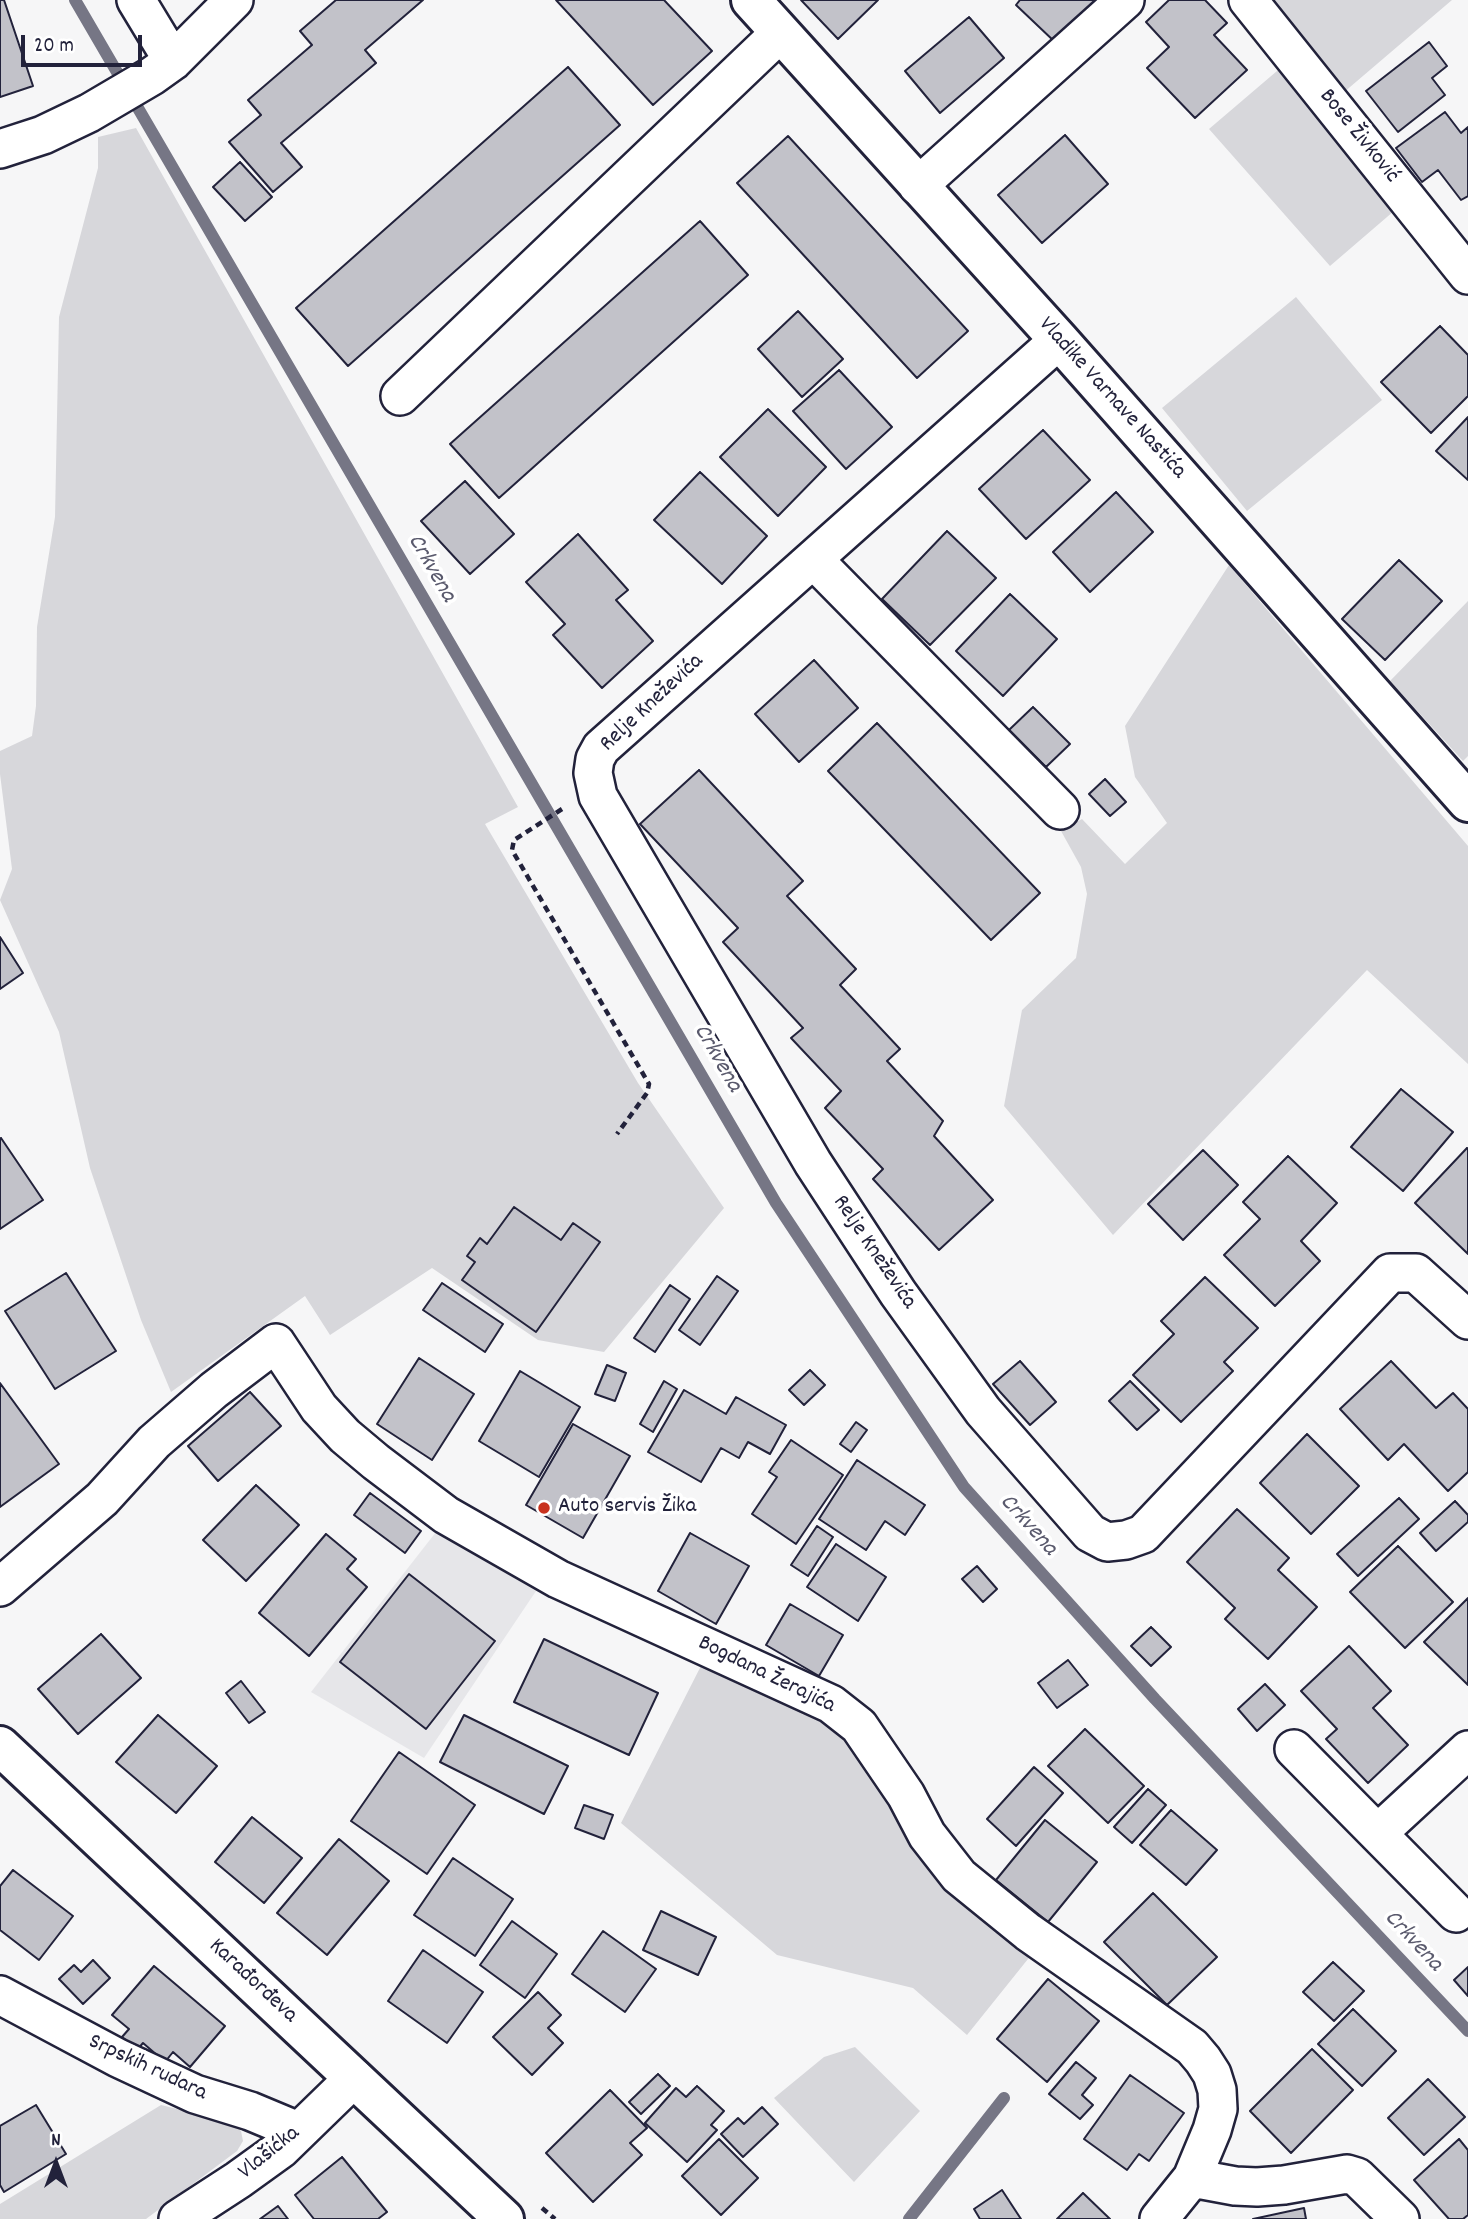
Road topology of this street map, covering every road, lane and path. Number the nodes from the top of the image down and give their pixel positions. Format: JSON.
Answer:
{"nodes":[{"id":1,"x":136,"y":0,"type":"edge"},
{"id":2,"x":234,"y":0,"type":"edge"},
{"id":3,"x":751,"y":0,"type":"edge"},
{"id":4,"x":1125,"y":0,"type":"edge"},
{"id":5,"x":1248,"y":0,"type":"edge"},
{"id":6,"x":780,"y":33,"type":"junction"},
{"id":7,"x":163,"y":69,"type":"junction"},
{"id":8,"x":0,"y":149,"type":"edge"},
{"id":9,"x":918,"y":186,"type":"junction"},
{"id":10,"x":1468,"y":275,"type":"edge"},
{"id":11,"x":1059,"y":340,"type":"junction"},
{"id":12,"x":400,"y":396,"type":"dead end"},
{"id":13,"x":814,"y":560,"type":"junction"},
{"id":14,"x":1468,"y":802,"type":"edge"},
{"id":15,"x":562,"y":809,"type":"dead end"},
{"id":16,"x":1060,"y":810,"type":"dead end"},
{"id":17,"x":617,"y":1134,"type":"dead end"},
{"id":18,"x":1468,"y":1320,"type":"edge"},
{"id":19,"x":0,"y":1587,"type":"edge"},
{"id":20,"x":0,"y":1746,"type":"edge"},
{"id":21,"x":1294,"y":1749,"type":"dead end"},
{"id":22,"x":1468,"y":1750,"type":"edge"},
{"id":23,"x":1378,"y":1833,"type":"junction"},
{"id":24,"x":1456,"y":1913,"type":"dead end"},
{"id":25,"x":0,"y":1995,"type":"edge"},
{"id":26,"x":354,"y":2078,"type":"junction"},
{"id":27,"x":298,"y":2131,"type":"junction"},
{"id":28,"x":1192,"y":2178,"type":"junction"},
{"id":29,"x":178,"y":2219,"type":"edge"},
{"id":30,"x":504,"y":2219,"type":"edge"},
{"id":31,"x":1159,"y":2219,"type":"edge"},
{"id":32,"x":1399,"y":2219,"type":"edge"}],
"edges":[{"from":1,"to":7,"type":"street"},
{"from":2,"to":7,"type":"street"},
{"from":3,"to":6,"type":"street","name":"Vladike Varnave Nastića"},
{"from":4,"to":9,"type":"street"},
{"from":5,"to":10,"type":"street","name":"Bose Živković"},
{"from":6,"to":9,"type":"street","name":"Vladike Varnave Nastića"},
{"from":6,"to":12,"type":"street"},
{"from":7,"to":8,"type":"street"},
{"from":9,"to":11,"type":"street","name":"Vladike Varnave Nastića"},
{"from":11,"to":13,"type":"street","name":"Relje Kneževića"},
{"from":11,"to":14,"type":"street","name":"Vladike Varnave Nastića"},
{"from":13,"to":16,"type":"street"},
{"from":13,"to":18,"type":"street","name":"Relje Kneževića"},
{"from":15,"to":17,"type":"path"},
{"from":19,"to":28,"type":"street","name":"Bogdana Žerajića"},
{"from":20,"to":26,"type":"street","name":"Karađorđeva"},
{"from":21,"to":23,"type":"street"},
{"from":22,"to":23,"type":"street"},
{"from":23,"to":24,"type":"street"},
{"from":25,"to":27,"type":"street","name":"Srpskih rudara"},
{"from":26,"to":27,"type":"street","name":"Vlašićka"},
{"from":26,"to":30,"type":"street","name":"Karađorđeva"},
{"from":27,"to":29,"type":"street","name":"Vlašićka"},
{"from":28,"to":31,"type":"street","name":"Bogdana Žerajića"},
{"from":28,"to":32,"type":"street"}]}
